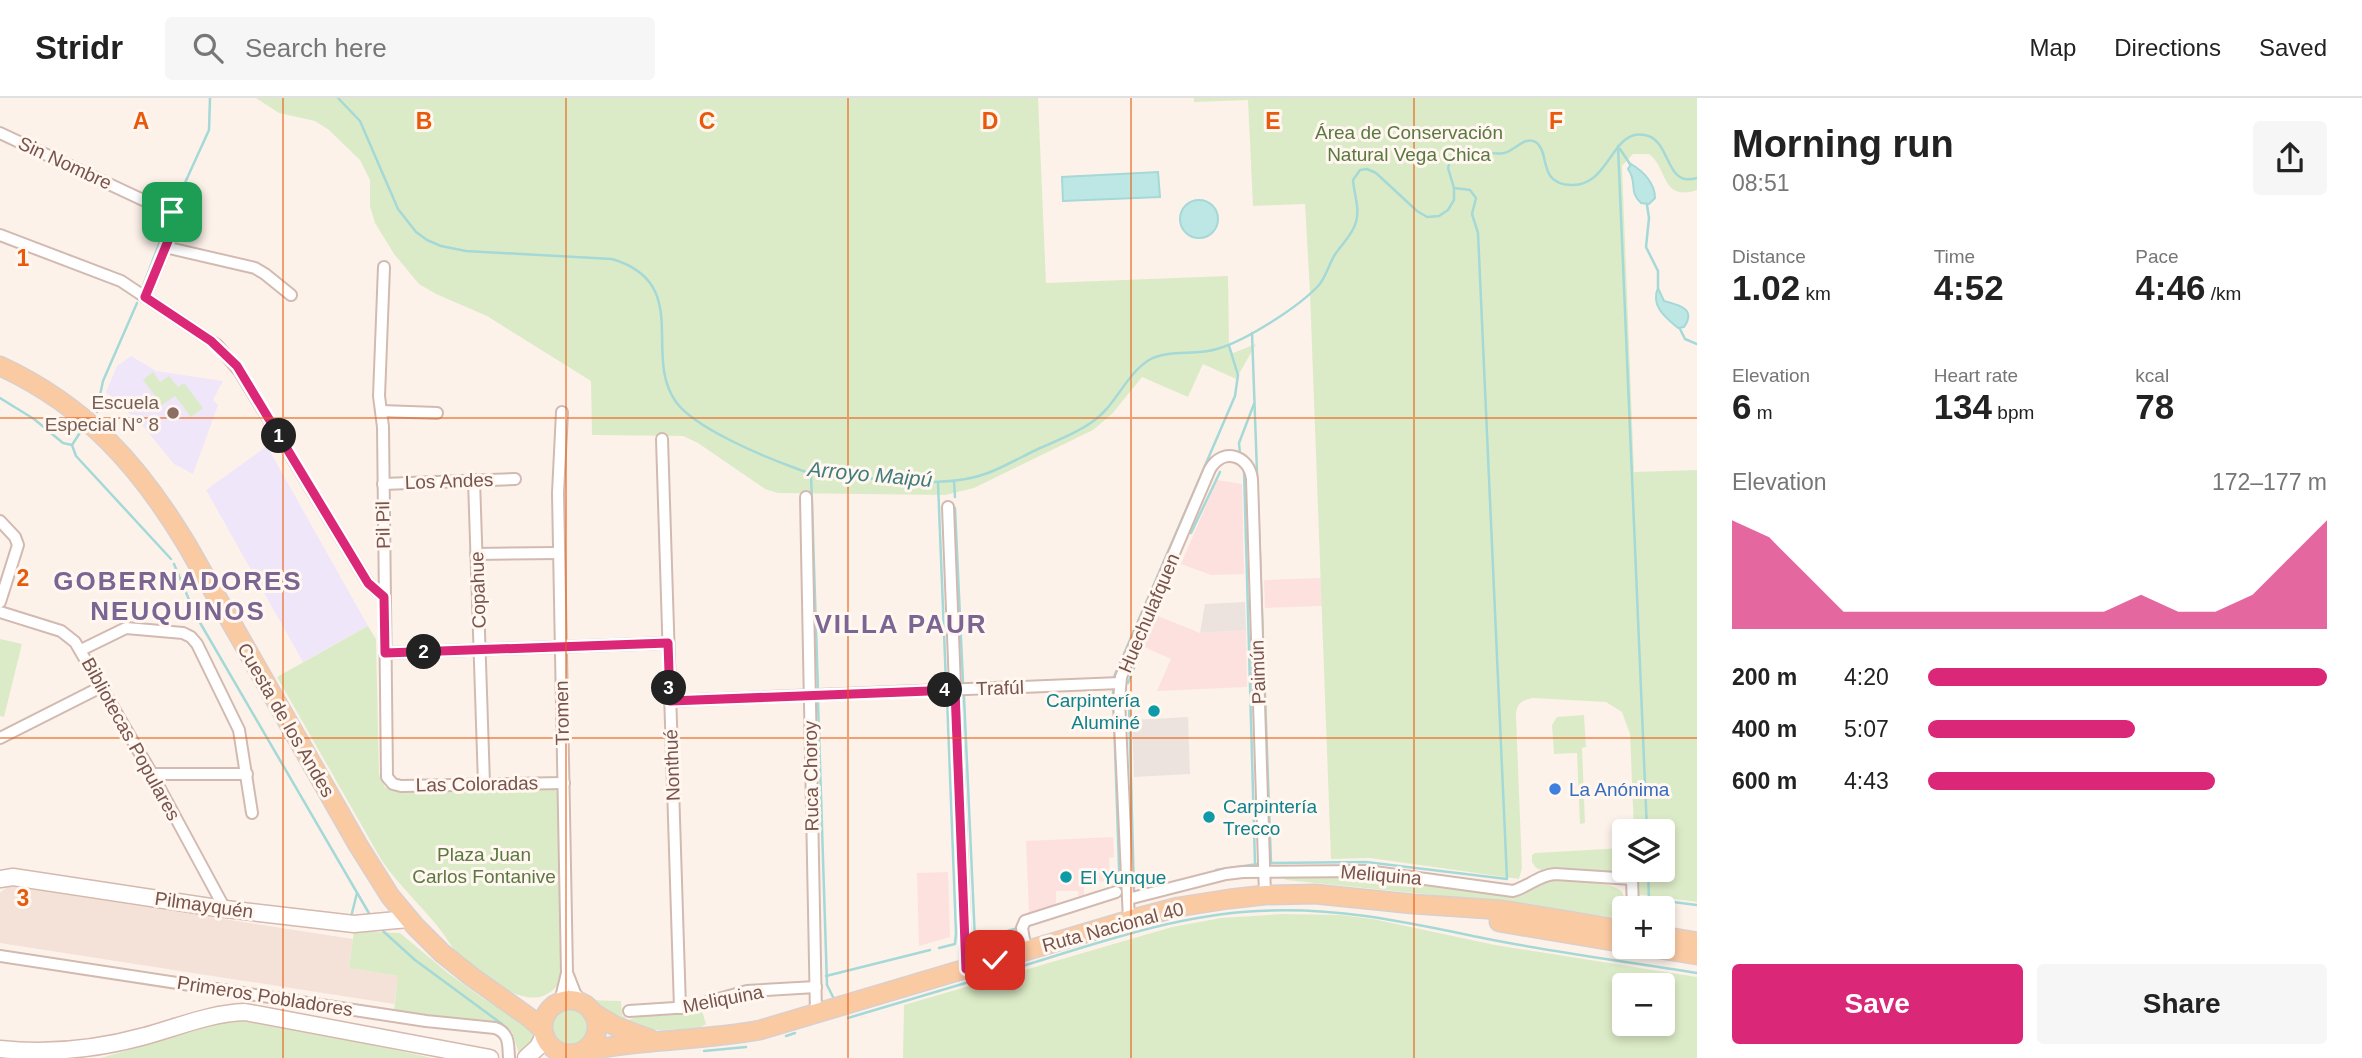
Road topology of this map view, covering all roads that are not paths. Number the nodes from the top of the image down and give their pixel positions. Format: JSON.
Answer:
{"nodes":[{"id":1,"x":0,"y":133,"type":"edge"},
{"id":2,"x":0,"y":236,"type":"edge"},
{"id":3,"x":165,"y":247,"type":"junction"},
{"id":4,"x":384,"y":267,"type":"dead end"},
{"id":5,"x":291,"y":295,"type":"dead end"},
{"id":6,"x":145,"y":297,"type":"junction"},
{"id":7,"x":0,"y":366,"type":"edge"},
{"id":8,"x":381,"y":411,"type":"junction"},
{"id":9,"x":436,"y":412,"type":"dead end"},
{"id":10,"x":562,"y":412,"type":"dead end"},
{"id":11,"x":662,"y":439,"type":"dead end"},
{"id":12,"x":1235,"y":456,"type":"joint"},
{"id":13,"x":515,"y":479,"type":"dead end"},
{"id":14,"x":474,"y":480,"type":"junction"},
{"id":15,"x":383,"y":484,"type":"junction"},
{"id":16,"x":806,"y":497,"type":"dead end"},
{"id":17,"x":948,"y":507,"type":"dead end"},
{"id":18,"x":0,"y":521,"type":"edge"},
{"id":19,"x":559,"y":553,"type":"junction"},
{"id":20,"x":476,"y":554,"type":"junction"},
{"id":21,"x":384,"y":597,"type":"junction"},
{"id":22,"x":0,"y":602,"type":"edge"},
{"id":23,"x":0,"y":612,"type":"edge"},
{"id":24,"x":668,"y":643,"type":"junction"},
{"id":25,"x":561,"y":646,"type":"junction"},
{"id":26,"x":81,"y":650,"type":"junction"},
{"id":27,"x":480,"y":650,"type":"junction"},
{"id":28,"x":385,"y":653,"type":"junction"},
{"id":29,"x":1121,"y":683,"type":"junction"},
{"id":30,"x":101,"y":687,"type":"junction"},
{"id":31,"x":955,"y":690,"type":"junction"},
{"id":32,"x":810,"y":695,"type":"junction"},
{"id":33,"x":670,"y":701,"type":"junction"},
{"id":34,"x":0,"y":738,"type":"edge"},
{"id":35,"x":152,"y":774,"type":"junction"},
{"id":36,"x":247,"y":774,"type":"junction"},
{"id":37,"x":390,"y":782,"type":"joint"},
{"id":38,"x":564,"y":783,"type":"junction"},
{"id":39,"x":484,"y":784,"type":"junction"},
{"id":40,"x":252,"y":813,"type":"dead end"},
{"id":41,"x":1264,"y":872,"type":"junction"},
{"id":42,"x":1,"y":877,"type":"edge"},
{"id":43,"x":1116,"y":892,"type":"dead end"},
{"id":44,"x":1265,"y":895,"type":"junction"},
{"id":45,"x":1633,"y":896,"type":"edge"},
{"id":46,"x":1128,"y":899,"type":"junction"},
{"id":47,"x":1413,"y":904,"type":"junction"},
{"id":48,"x":225,"y":909,"type":"junction"},
{"id":49,"x":408,"y":919,"type":"junction"},
{"id":50,"x":1129,"y":920,"type":"junction"},
{"id":51,"x":1612,"y":928,"type":"edge"},
{"id":52,"x":1675,"y":938,"type":"edge"},
{"id":53,"x":1612,"y":941,"type":"edge"},
{"id":54,"x":1697,"y":942,"type":"edge"},
{"id":55,"x":1026,"y":951,"type":"junction"},
{"id":56,"x":1675,"y":951,"type":"edge"},
{"id":57,"x":1697,"y":955,"type":"edge"},
{"id":58,"x":0,"y":956,"type":"edge"},
{"id":59,"x":966,"y":969,"type":"junction"},
{"id":60,"x":567,"y":973,"type":"junction"},
{"id":61,"x":816,"y":987,"type":"junction"},
{"id":62,"x":488,"y":988,"type":"junction"},
{"id":63,"x":558,"y":1003,"type":"junction"},
{"id":64,"x":587,"y":1008,"type":"junction"},
{"id":65,"x":680,"y":1008,"type":"junction"},
{"id":66,"x":629,"y":1011,"type":"dead end"},
{"id":67,"x":817,"y":1014,"type":"junction"},
{"id":68,"x":543,"y":1032,"type":"junction"},
{"id":69,"x":657,"y":1041,"type":"junction"},
{"id":70,"x":0,"y":1049,"type":"edge"},
{"id":71,"x":574,"y":1055,"type":"edge"},
{"id":72,"x":490,"y":1058,"type":"edge"},
{"id":73,"x":509,"y":1058,"type":"edge"},
{"id":74,"x":526,"y":1058,"type":"edge"}],
"edges":[{"from":1,"to":3,"type":"street","name":"Sin Nombre"},
{"from":2,"to":6,"type":"street"},
{"from":3,"to":5,"type":"street"},
{"from":3,"to":6,"type":"street","name":"Sin Nombre"},
{"from":4,"to":8,"type":"street","name":"Pil Pil"},
{"from":6,"to":21,"type":"street"},
{"from":7,"to":49,"type":"main road","name":"Cuesta de los Andes"},
{"from":8,"to":9,"type":"street"},
{"from":8,"to":15,"type":"street","name":"Pil Pil"},
{"from":10,"to":19,"type":"street","name":"Tromen"},
{"from":11,"to":24,"type":"street","name":"Nonthué"},
{"from":12,"to":29,"type":"street","name":"Huechulafquen"},
{"from":12,"to":41,"type":"street","name":"Paimún"},
{"from":13,"to":14,"type":"street","name":"Los Andes"},
{"from":14,"to":15,"type":"street","name":"Los Andes"},
{"from":14,"to":20,"type":"street","name":"Copahue"},
{"from":15,"to":21,"type":"street","name":"Pil Pil"},
{"from":16,"to":32,"type":"street","name":"Ruca Choroy"},
{"from":17,"to":31,"type":"street"},
{"from":18,"to":22,"type":"street"},
{"from":19,"to":20,"type":"street"},
{"from":19,"to":25,"type":"street","name":"Tromen"},
{"from":20,"to":27,"type":"street","name":"Copahue"},
{"from":21,"to":28,"type":"street","name":"Pil Pil"},
{"from":23,"to":26,"type":"street","name":"Bibliotecas Populares"},
{"from":24,"to":25,"type":"street"},
{"from":24,"to":33,"type":"street","name":"Nonthué"},
{"from":25,"to":27,"type":"street"},
{"from":25,"to":38,"type":"street","name":"Tromen"},
{"from":26,"to":30,"type":"street","name":"Bibliotecas Populares"},
{"from":26,"to":36,"type":"street"},
{"from":27,"to":28,"type":"street"},
{"from":27,"to":39,"type":"street","name":"Copahue"},
{"from":28,"to":37,"type":"street","name":"Pil Pil"},
{"from":29,"to":31,"type":"street","name":"Trafúl"},
{"from":29,"to":46,"type":"street","name":"Huechulafquen"},
{"from":30,"to":34,"type":"street"},
{"from":30,"to":35,"type":"street","name":"Bibliotecas Populares"},
{"from":31,"to":32,"type":"street","name":"Trafúl"},
{"from":31,"to":59,"type":"street"},
{"from":32,"to":33,"type":"street","name":"Trafúl"},
{"from":32,"to":61,"type":"street","name":"Ruca Choroy"},
{"from":33,"to":65,"type":"street","name":"Nonthué"},
{"from":35,"to":36,"type":"street"},
{"from":35,"to":48,"type":"street","name":"Bibliotecas Populares"},
{"from":36,"to":40,"type":"street"},
{"from":37,"to":39,"type":"street","name":"Las Coloradas"},
{"from":38,"to":39,"type":"street","name":"Las Coloradas"},
{"from":38,"to":60,"type":"street","name":"Tromen"},
{"from":41,"to":44,"type":"street","name":"Paimún"},
{"from":41,"to":45,"type":"street","name":"Meliquina"},
{"from":41,"to":46,"type":"street","name":"Meliquina"},
{"from":42,"to":48,"type":"street","name":"Pilmayquén"},
{"from":43,"to":55,"type":"street"},
{"from":44,"to":47,"type":"main road","name":"Ruta Nacional 40"},
{"from":44,"to":50,"type":"main road","name":"Ruta Nacional 40"},
{"from":46,"to":50,"type":"street","name":"Huechulafquen"},
{"from":47,"to":51,"type":"main road","name":"Ruta Nacional 40"},
{"from":47,"to":53,"type":"main road","name":"Ruta Nacional 40"},
{"from":48,"to":49,"type":"street","name":"Pilmayquén"},
{"from":49,"to":62,"type":"main road","name":"Cuesta de los Andes"},
{"from":50,"to":55,"type":"main road","name":"Ruta Nacional 40"},
{"from":52,"to":54,"type":"main road"},
{"from":55,"to":59,"type":"main road","name":"Ruta Nacional 40"},
{"from":56,"to":57,"type":"main road"},
{"from":58,"to":73,"type":"street","name":"Primeros Pobladores"},
{"from":59,"to":67,"type":"main road","name":"Ruta Nacional 40"},
{"from":60,"to":63,"type":"street","name":"Tromen"},
{"from":60,"to":64,"type":"street","name":"Tromen"},
{"from":61,"to":65,"type":"street","name":"Meliquina"},
{"from":61,"to":67,"type":"street","name":"Ruca Choroy"},
{"from":62,"to":63,"type":"main road","name":"Cuesta de los Andes"},
{"from":62,"to":68,"type":"main road","name":"Cuesta de los Andes"},
{"from":63,"to":64,"type":"main road"},
{"from":63,"to":68,"type":"main road"},
{"from":64,"to":69,"type":"main road","name":"Ruta Nacional 40"},
{"from":64,"to":71,"type":"main road"},
{"from":65,"to":66,"type":"street","name":"Meliquina"},
{"from":67,"to":69,"type":"main road","name":"Ruta Nacional 40"},
{"from":68,"to":71,"type":"main road"},
{"from":68,"to":74,"type":"street"},
{"from":69,"to":71,"type":"main road","name":"Ruta Nacional 40"},
{"from":70,"to":72,"type":"street"}]}
